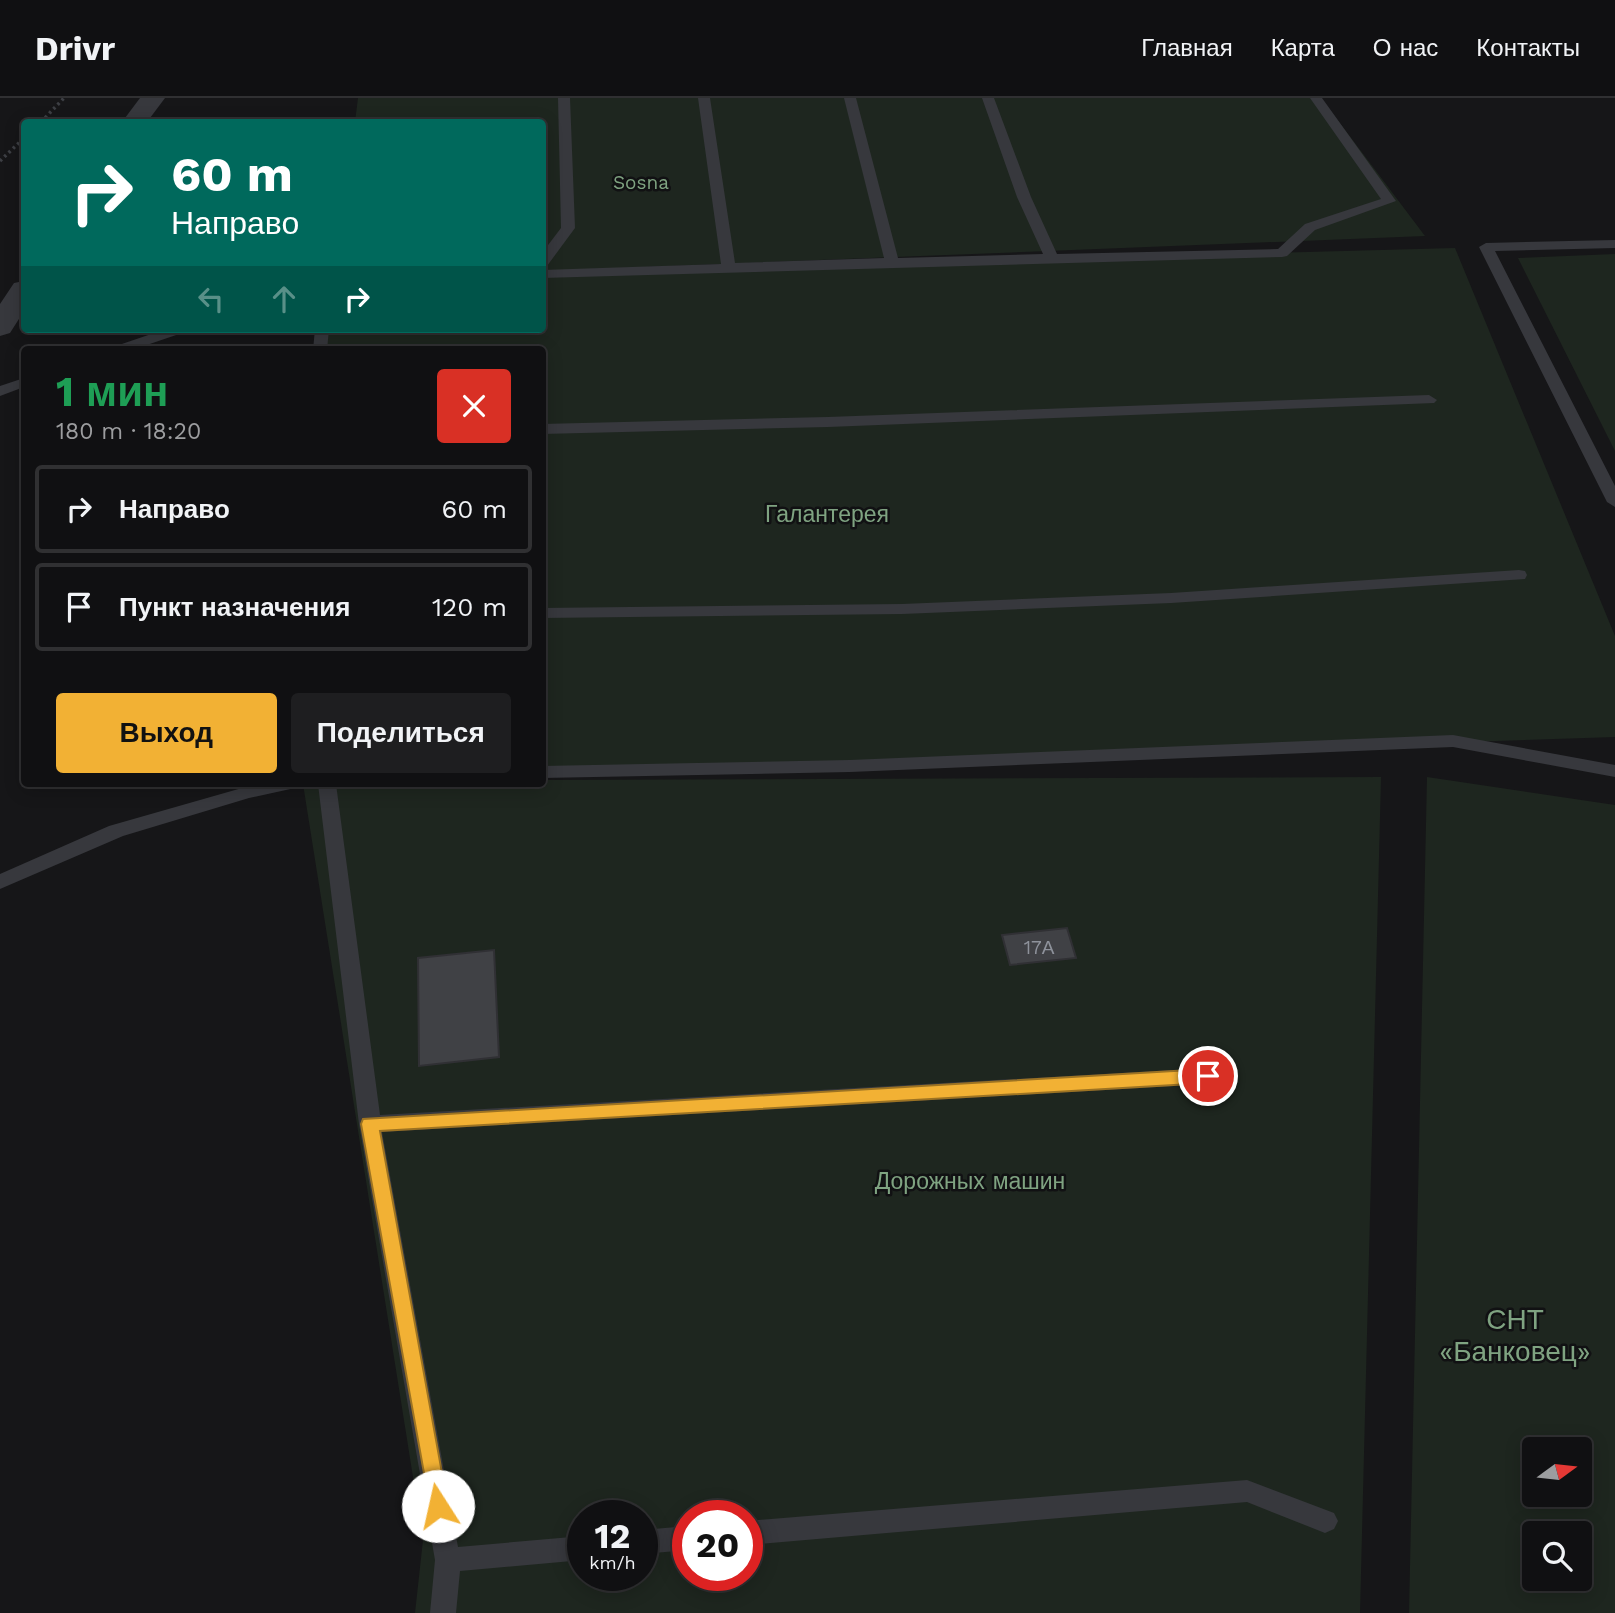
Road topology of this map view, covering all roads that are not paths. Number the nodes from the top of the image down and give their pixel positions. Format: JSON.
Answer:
{"nodes":[{"id":1,"x":153,"y":98,"type":"edge"},
{"id":2,"x":564,"y":98,"type":"edge"},
{"id":3,"x":704,"y":98,"type":"edge"},
{"id":4,"x":850,"y":98,"type":"edge"},
{"id":5,"x":988,"y":98,"type":"edge"},
{"id":6,"x":1316,"y":98,"type":"edge"},
{"id":7,"x":136,"y":119,"type":"edge"},
{"id":8,"x":1615,"y":244,"type":"edge"},
{"id":9,"x":546,"y":258,"type":"edge"},
{"id":10,"x":1052,"y":258,"type":"junction"},
{"id":11,"x":892,"y":262,"type":"junction"},
{"id":12,"x":729,"y":268,"type":"junction"},
{"id":13,"x":546,"y":274,"type":"edge"},
{"id":14,"x":21,"y":294,"type":"edge"},
{"id":15,"x":0,"y":327,"type":"edge"},
{"id":16,"x":168,"y":333,"type":"edge"},
{"id":17,"x":130,"y":346,"type":"edge"},
{"id":18,"x":21,"y":383,"type":"edge"},
{"id":19,"x":0,"y":391,"type":"edge"},
{"id":20,"x":1429,"y":400,"type":"dead end"},
{"id":21,"x":546,"y":429,"type":"edge"},
{"id":22,"x":1615,"y":502,"type":"edge"},
{"id":23,"x":1519,"y":575,"type":"dead end"},
{"id":24,"x":546,"y":613,"type":"edge"},
{"id":25,"x":1615,"y":771,"type":"edge"},
{"id":26,"x":546,"y":772,"type":"edge"},
{"id":27,"x":327,"y":787,"type":"edge"},
{"id":28,"x":249,"y":788,"type":"edge"},
{"id":29,"x":0,"y":882,"type":"edge"},
{"id":30,"x":1208,"y":1076,"type":"dead end"},
{"id":31,"x":370,"y":1124,"type":"junction"},
{"id":32,"x":1325,"y":1521,"type":"dead end"},
{"id":33,"x":763,"y":1532,"type":"edge"},
{"id":34,"x":567,"y":1549,"type":"edge"},
{"id":35,"x":448,"y":1560,"type":"junction"},
{"id":36,"x":443,"y":1613,"type":"edge"}],
"edges":[{"from":1,"to":7,"type":"street"},
{"from":2,"to":9,"type":"lane"},
{"from":3,"to":12,"type":"lane"},
{"from":4,"to":11,"type":"lane"},
{"from":5,"to":10,"type":"lane"},
{"from":6,"to":10,"type":"lane"},
{"from":8,"to":22,"type":"lane"},
{"from":10,"to":11,"type":"lane"},
{"from":11,"to":12,"type":"lane"},
{"from":12,"to":13,"type":"lane"},
{"from":14,"to":15,"type":"street"},
{"from":16,"to":17,"type":"lane"},
{"from":18,"to":19,"type":"lane"},
{"from":20,"to":21,"type":"lane"},
{"from":23,"to":24,"type":"lane"},
{"from":25,"to":26,"type":"lane"},
{"from":27,"to":31,"type":"lane"},
{"from":28,"to":29,"type":"lane"},
{"from":30,"to":31,"type":"lane"},
{"from":31,"to":35,"type":"lane"},
{"from":32,"to":33,"type":"lane"},
{"from":34,"to":35,"type":"lane"},
{"from":35,"to":36,"type":"lane"}]}
